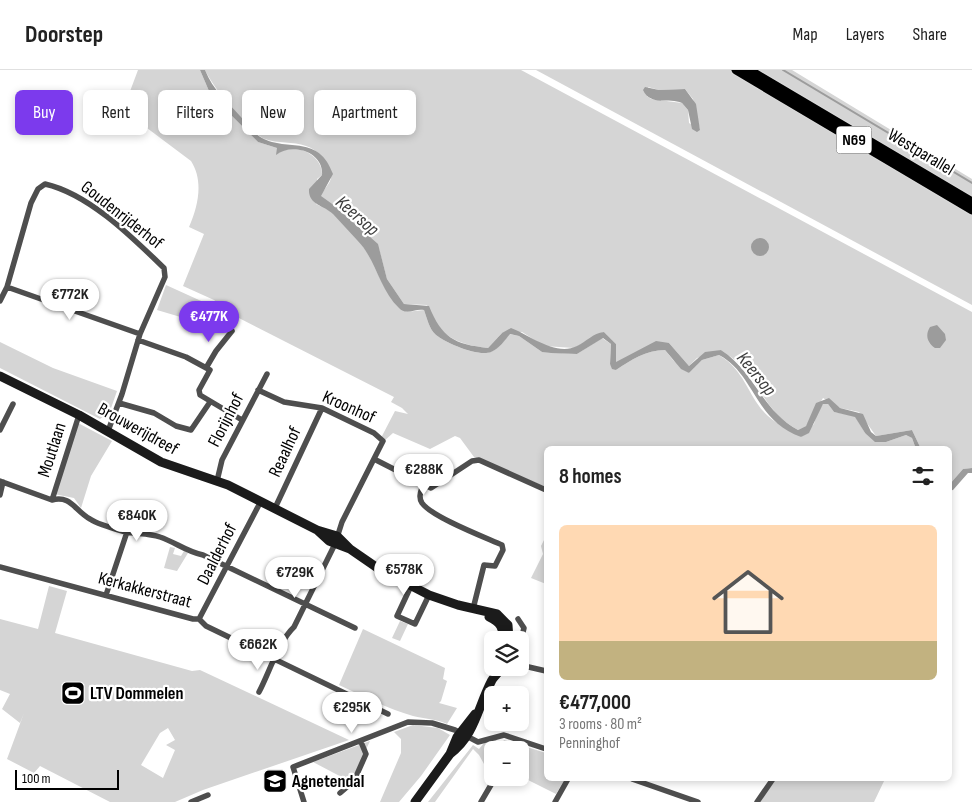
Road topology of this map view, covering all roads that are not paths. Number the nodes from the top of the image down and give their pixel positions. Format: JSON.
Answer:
{"nodes":[{"id":1,"x":736,"y":70,"type":"edge"},
{"id":2,"x":749,"y":70,"type":"edge"},
{"id":3,"x":972,"y":202,"type":"edge"},
{"id":4,"x":972,"y":210,"type":"edge"},
{"id":5,"x":7,"y":288,"type":"junction"},
{"id":6,"x":0,"y":302,"type":"edge"},
{"id":7,"x":232,"y":332,"type":"dead end"},
{"id":8,"x":139,"y":337,"type":"junction"},
{"id":9,"x":206,"y":368,"type":"junction"},
{"id":10,"x":267,"y":374,"type":"dead end"},
{"id":11,"x":0,"y":376,"type":"edge"},
{"id":12,"x":258,"y":390,"type":"junction"},
{"id":13,"x":210,"y":402,"type":"junction"},
{"id":14,"x":119,"y":403,"type":"junction"},
{"id":15,"x":13,"y":404,"type":"dead end"},
{"id":16,"x":322,"y":408,"type":"junction"},
{"id":17,"x":79,"y":415,"type":"junction"},
{"id":18,"x":242,"y":420,"type":"junction"},
{"id":19,"x":0,"y":430,"type":"edge"},
{"id":20,"x":108,"y":431,"type":"junction"},
{"id":21,"x":374,"y":459,"type":"junction"},
{"id":22,"x":217,"y":481,"type":"junction"},
{"id":23,"x":2,"y":482,"type":"edge"},
{"id":24,"x":423,"y":484,"type":"junction"},
{"id":25,"x":544,"y":489,"type":"edge"},
{"id":26,"x":0,"y":495,"type":"edge"},
{"id":27,"x":52,"y":500,"type":"junction"},
{"id":28,"x":261,"y":502,"type":"junction"},
{"id":29,"x":275,"y":508,"type":"junction"},
{"id":30,"x":128,"y":532,"type":"junction"},
{"id":31,"x":336,"y":540,"type":"junction"},
{"id":32,"x":0,"y":567,"type":"edge"},
{"id":33,"x":228,"y":567,"type":"junction"},
{"id":34,"x":411,"y":586,"type":"junction"},
{"id":35,"x":106,"y":595,"type":"junction"},
{"id":36,"x":429,"y":595,"type":"junction"},
{"id":37,"x":304,"y":604,"type":"junction"},
{"id":38,"x":473,"y":609,"type":"junction"},
{"id":39,"x":518,"y":618,"type":"dead end"},
{"id":40,"x":198,"y":619,"type":"junction"},
{"id":41,"x":355,"y":628,"type":"dead end"},
{"id":42,"x":502,"y":631,"type":"edge"},
{"id":43,"x":508,"y":631,"type":"edge"},
{"id":44,"x":523,"y":631,"type":"edge"},
{"id":45,"x":275,"y":660,"type":"junction"},
{"id":46,"x":529,"y":667,"type":"edge"},
{"id":47,"x":544,"y":671,"type":"edge"},
{"id":48,"x":493,"y":678,"type":"edge"},
{"id":49,"x":259,"y":692,"type":"dead end"},
{"id":50,"x":388,"y":714,"type":"dead end"},
{"id":51,"x":464,"y":734,"type":"junction"},
{"id":52,"x":361,"y":742,"type":"junction"},
{"id":53,"x":544,"y":748,"type":"edge"},
{"id":54,"x":567,"y":781,"type":"edge"},
{"id":55,"x":638,"y":781,"type":"edge"},
{"id":56,"x":773,"y":781,"type":"edge"},
{"id":57,"x":490,"y":786,"type":"edge"},
{"id":58,"x":340,"y":793,"type":"dead end"},
{"id":59,"x":208,"y":795,"type":"dead end"},
{"id":60,"x":190,"y":802,"type":"edge"},
{"id":61,"x":304,"y":802,"type":"edge"},
{"id":62,"x":414,"y":802,"type":"edge"},
{"id":63,"x":481,"y":802,"type":"edge"},
{"id":64,"x":555,"y":802,"type":"edge"},
{"id":65,"x":698,"y":802,"type":"edge"},
{"id":66,"x":757,"y":802,"type":"edge"}],
"edges":[{"from":1,"to":4,"type":"main road","name":"Westparallel","number":"N69"},
{"from":2,"to":3,"type":"main road","name":"Westparallel","number":"N69"},
{"from":5,"to":6,"type":"street","name":"Goudenrijderhof"},
{"from":5,"to":8,"type":"street"},
{"from":5,"to":8,"type":"street","name":"Goudenrijderhof"},
{"from":7,"to":9,"type":"street"},
{"from":8,"to":9,"type":"street"},
{"from":8,"to":14,"type":"street"},
{"from":9,"to":13,"type":"street"},
{"from":10,"to":12,"type":"street","name":"Florijnhof"},
{"from":11,"to":17,"type":"street","name":"Brouwerijdreef"},
{"from":12,"to":16,"type":"street","name":"Kroonhof"},
{"from":12,"to":18,"type":"street","name":"Florijnhof"},
{"from":13,"to":14,"type":"street"},
{"from":13,"to":18,"type":"street"},
{"from":14,"to":20,"type":"street"},
{"from":15,"to":19,"type":"street"},
{"from":16,"to":21,"type":"street","name":"Kroonhof"},
{"from":16,"to":29,"type":"street","name":"Reaalhof"},
{"from":17,"to":20,"type":"street","name":"Brouwerijdreef"},
{"from":17,"to":27,"type":"street","name":"Moutlaan"},
{"from":18,"to":22,"type":"street","name":"Florijnhof"},
{"from":20,"to":22,"type":"street","name":"Brouwerijdreef"},
{"from":21,"to":24,"type":"street"},
{"from":21,"to":31,"type":"street","name":"Kroonhof"},
{"from":22,"to":28,"type":"street","name":"Brouwerijdreef"},
{"from":23,"to":26,"type":"street"},
{"from":23,"to":27,"type":"street","name":"Moutlaan"},
{"from":24,"to":25,"type":"street"},
{"from":24,"to":38,"type":"street"},
{"from":27,"to":30,"type":"street"},
{"from":28,"to":29,"type":"street","name":"Brouwerijdreef"},
{"from":28,"to":33,"type":"street","name":"Daalderhof"},
{"from":29,"to":31,"type":"street","name":"Brouwerijdreef"},
{"from":30,"to":33,"type":"street"},
{"from":30,"to":35,"type":"street"},
{"from":31,"to":34,"type":"street","name":"Brouwerijdreef"},
{"from":31,"to":37,"type":"street","name":"Kroonhof"},
{"from":32,"to":35,"type":"street","name":"Kerkakkerstraat"},
{"from":33,"to":37,"type":"street"},
{"from":33,"to":40,"type":"street","name":"Daalderhof"},
{"from":34,"to":36,"type":"street","name":"Brouwerijdreef"},
{"from":34,"to":36,"type":"street"},
{"from":35,"to":40,"type":"street","name":"Kerkakkerstraat"},
{"from":36,"to":38,"type":"street","name":"Brouwerijdreef"},
{"from":37,"to":41,"type":"street"},
{"from":37,"to":45,"type":"street","name":"Kroonhof"},
{"from":38,"to":42,"type":"street","name":"Brouwerijdreef"},
{"from":38,"to":43,"type":"street","name":"Brouwerijdreef"},
{"from":39,"to":44,"type":"street"},
{"from":40,"to":45,"type":"street","name":"Kerkakkerstraat"},
{"from":45,"to":49,"type":"street"},
{"from":45,"to":50,"type":"street","name":"Kerkakkerstraat"},
{"from":46,"to":47,"type":"street"},
{"from":48,"to":51,"type":"street"},
{"from":51,"to":52,"type":"street"},
{"from":51,"to":53,"type":"street"},
{"from":51,"to":62,"type":"street"},
{"from":52,"to":58,"type":"street"},
{"from":52,"to":61,"type":"street"},
{"from":54,"to":64,"type":"street"},
{"from":55,"to":65,"type":"street"},
{"from":56,"to":66,"type":"street"},
{"from":57,"to":63,"type":"street"},
{"from":59,"to":60,"type":"street"}]}
